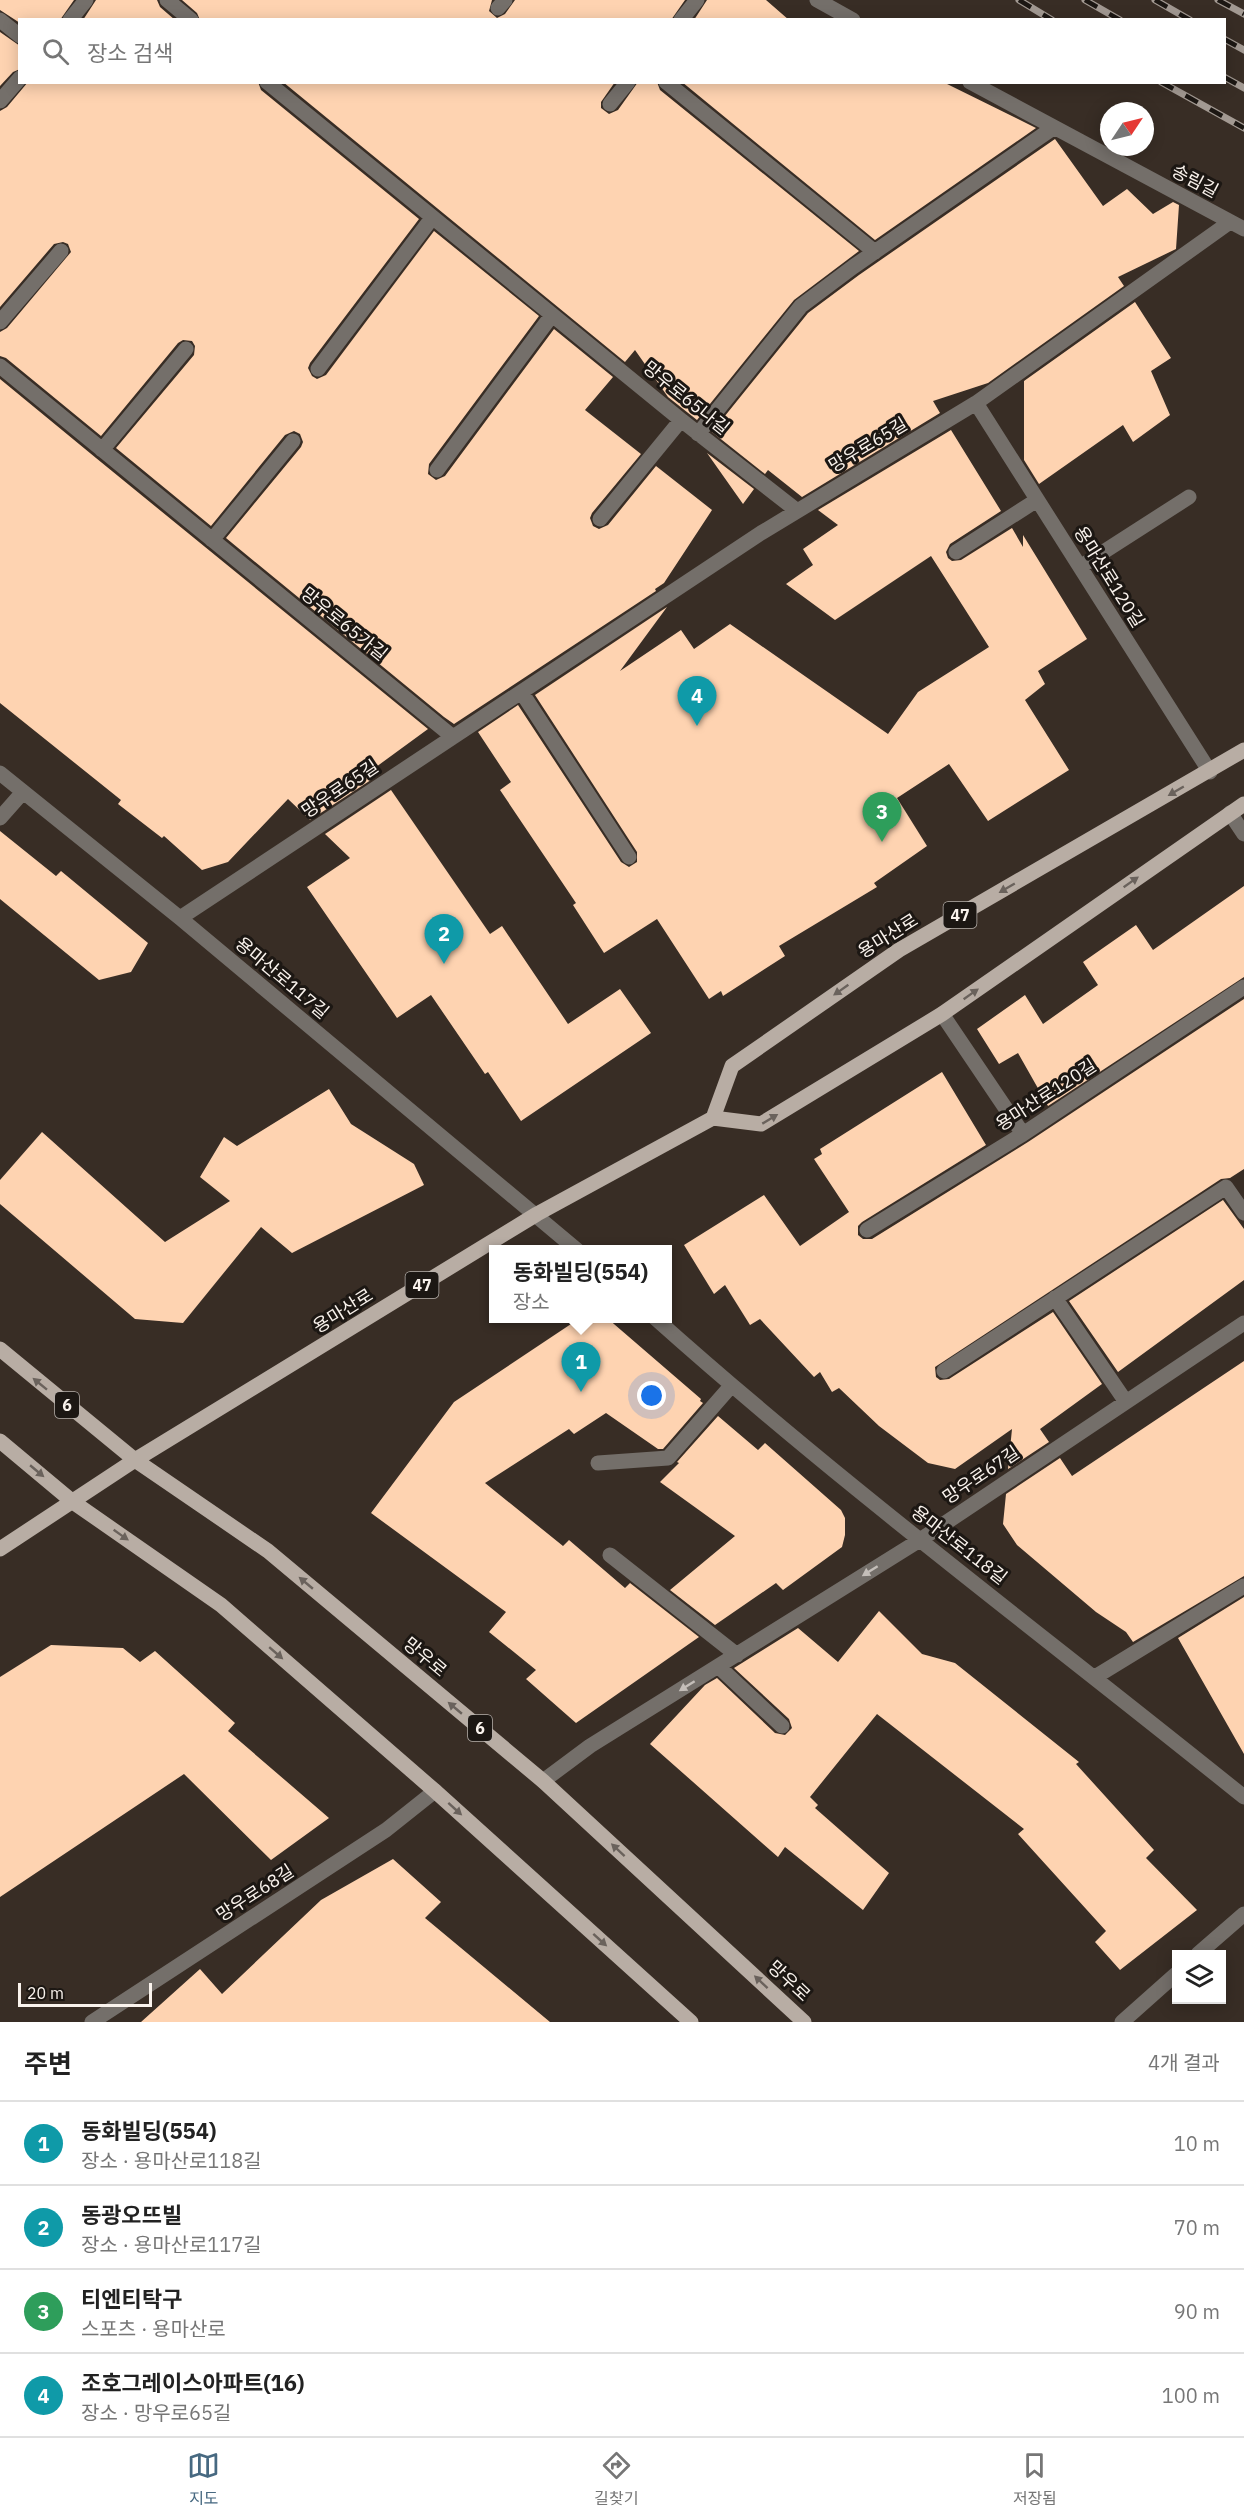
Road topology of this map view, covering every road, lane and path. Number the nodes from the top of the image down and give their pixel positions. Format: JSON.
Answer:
{"nodes":[{"id":1,"x":86,"y":0,"type":"edge"},
{"id":2,"x":167,"y":0,"type":"edge"},
{"id":3,"x":697,"y":0,"type":"edge"},
{"id":4,"x":817,"y":0,"type":"edge"},
{"id":5,"x":72,"y":18,"type":"edge"},
{"id":6,"x":189,"y":18,"type":"edge"},
{"id":7,"x":683,"y":18,"type":"edge"},
{"id":8,"x":849,"y":18,"type":"edge"},
{"id":9,"x":0,"y":20,"type":"edge"},
{"id":10,"x":18,"y":34,"type":"edge"},
{"id":11,"x":18,"y":80,"type":"edge"},
{"id":12,"x":269,"y":84,"type":"edge"},
{"id":13,"x":626,"y":84,"type":"edge"},
{"id":14,"x":668,"y":84,"type":"edge"},
{"id":15,"x":974,"y":84,"type":"edge"},
{"id":16,"x":0,"y":101,"type":"edge"},
{"id":17,"x":610,"y":104,"type":"dead end"},
{"id":18,"x":1053,"y":128,"type":"junction"},
{"id":19,"x":432,"y":218,"type":"junction"},
{"id":20,"x":1237,"y":225,"type":"edge"},
{"id":21,"x":61,"y":251,"type":"dead end"},
{"id":22,"x":875,"y":252,"type":"junction"},
{"id":23,"x":552,"y":315,"type":"junction"},
{"id":24,"x":0,"y":322,"type":"edge"},
{"id":25,"x":186,"y":349,"type":"dead end"},
{"id":26,"x":0,"y":366,"type":"edge"},
{"id":27,"x":318,"y":369,"type":"dead end"},
{"id":28,"x":976,"y":403,"type":"junction"},
{"id":29,"x":681,"y":420,"type":"junction"},
{"id":30,"x":698,"y":434,"type":"junction"},
{"id":31,"x":293,"y":441,"type":"dead end"},
{"id":32,"x":102,"y":450,"type":"junction"},
{"id":33,"x":437,"y":470,"type":"dead end"},
{"id":34,"x":1189,"y":497,"type":"dead end"},
{"id":35,"x":1037,"y":500,"type":"junction"},
{"id":36,"x":796,"y":510,"type":"junction"},
{"id":37,"x":600,"y":519,"type":"dead end"},
{"id":38,"x":212,"y":540,"type":"junction"},
{"id":39,"x":956,"y":552,"type":"dead end"},
{"id":40,"x":1080,"y":567,"type":"junction"},
{"id":41,"x":522,"y":693,"type":"junction"},
{"id":42,"x":453,"y":737,"type":"junction"},
{"id":43,"x":1244,"y":750,"type":"edge"},
{"id":44,"x":1210,"y":772,"type":"junction"},
{"id":45,"x":0,"y":773,"type":"edge"},
{"id":46,"x":23,"y":792,"type":"junction"},
{"id":47,"x":1244,"y":804,"type":"edge"},
{"id":48,"x":1230,"y":813,"type":"junction"},
{"id":49,"x":0,"y":818,"type":"edge"},
{"id":50,"x":1244,"y":834,"type":"edge"},
{"id":51,"x":629,"y":858,"type":"dead end"},
{"id":52,"x":180,"y":918,"type":"junction"},
{"id":53,"x":1244,"y":987,"type":"edge"},
{"id":54,"x":942,"y":1014,"type":"junction"},
{"id":55,"x":713,"y":1118,"type":"junction"},
{"id":56,"x":1023,"y":1134,"type":"junction"},
{"id":57,"x":1244,"y":1213,"type":"edge"},
{"id":58,"x":537,"y":1214,"type":"junction"},
{"id":59,"x":867,"y":1230,"type":"dead end"},
{"id":60,"x":571,"y":1245,"type":"edge"},
{"id":61,"x":1055,"y":1298,"type":"junction"},
{"id":62,"x":661,"y":1323,"type":"edge"},
{"id":63,"x":1244,"y":1323,"type":"edge"},
{"id":64,"x":0,"y":1349,"type":"edge"},
{"id":65,"x":944,"y":1371,"type":"dead end"},
{"id":66,"x":731,"y":1386,"type":"junction"},
{"id":67,"x":1126,"y":1402,"type":"junction"},
{"id":68,"x":0,"y":1441,"type":"edge"},
{"id":69,"x":135,"y":1460,"type":"junction"},
{"id":70,"x":598,"y":1463,"type":"dead end"},
{"id":71,"x":73,"y":1502,"type":"junction"},
{"id":72,"x":920,"y":1540,"type":"junction"},
{"id":73,"x":0,"y":1549,"type":"edge"},
{"id":74,"x":610,"y":1555,"type":"dead end"},
{"id":75,"x":1244,"y":1586,"type":"edge"},
{"id":76,"x":737,"y":1655,"type":"junction"},
{"id":77,"x":718,"y":1666,"type":"junction"},
{"id":78,"x":1095,"y":1677,"type":"junction"},
{"id":79,"x":782,"y":1726,"type":"dead end"},
{"id":80,"x":543,"y":1781,"type":"junction"},
{"id":81,"x":435,"y":1791,"type":"junction"},
{"id":82,"x":1244,"y":1797,"type":"edge"},
{"id":83,"x":1244,"y":1914,"type":"edge"},
{"id":84,"x":1203,"y":1950,"type":"edge"},
{"id":85,"x":1172,"y":1978,"type":"edge"},
{"id":86,"x":92,"y":2022,"type":"edge"},
{"id":87,"x":691,"y":2022,"type":"edge"},
{"id":88,"x":804,"y":2022,"type":"edge"},
{"id":89,"x":1122,"y":2022,"type":"edge"}],
"edges":[{"from":1,"to":5,"type":"street"},
{"from":2,"to":6,"type":"street"},
{"from":3,"to":7,"type":"street"},
{"from":4,"to":8,"type":"street"},
{"from":9,"to":10,"type":"street"},
{"from":11,"to":16,"type":"street"},
{"from":12,"to":19,"type":"street","name":"망우로65나길"},
{"from":13,"to":17,"type":"street"},
{"from":14,"to":22,"type":"street"},
{"from":15,"to":18,"type":"street","name":"송림길"},
{"from":18,"to":20,"type":"street","name":"송림길"},
{"from":18,"to":22,"type":"street"},
{"from":19,"to":23,"type":"street","name":"망우로65나길"},
{"from":19,"to":27,"type":"street"},
{"from":20,"to":28,"type":"street","name":"망우로65길"},
{"from":21,"to":24,"type":"street"},
{"from":22,"to":30,"type":"street"},
{"from":23,"to":29,"type":"street","name":"망우로65나길"},
{"from":23,"to":33,"type":"street"},
{"from":25,"to":32,"type":"street"},
{"from":26,"to":32,"type":"street","name":"망우로65가길"},
{"from":28,"to":35,"type":"street","name":"용마산로120길"},
{"from":28,"to":36,"type":"street","name":"망우로65길"},
{"from":29,"to":30,"type":"street","name":"망우로65나길"},
{"from":29,"to":37,"type":"street"},
{"from":30,"to":36,"type":"street","name":"망우로65나길"},
{"from":31,"to":38,"type":"street"},
{"from":32,"to":38,"type":"street","name":"망우로65가길"},
{"from":34,"to":40,"type":"street"},
{"from":35,"to":39,"type":"street"},
{"from":35,"to":40,"type":"street","name":"용마산로120길"},
{"from":36,"to":41,"type":"street","name":"망우로65길"},
{"from":38,"to":42,"type":"street","name":"망우로65가길"},
{"from":40,"to":44,"type":"street","name":"용마산로120길"},
{"from":41,"to":42,"type":"street","name":"망우로65길"},
{"from":41,"to":51,"type":"street"},
{"from":42,"to":52,"type":"street","name":"망우로65길"},
{"from":43,"to":44,"type":"main road","name":"용마산로","number":"47"},
{"from":44,"to":55,"type":"main road","name":"용마산로","number":"47","one_way":true},
{"from":45,"to":46,"type":"street","name":"용마산로117길"},
{"from":46,"to":49,"type":"street"},
{"from":46,"to":52,"type":"street","name":"용마산로117길"},
{"from":47,"to":48,"type":"main road"},
{"from":48,"to":50,"type":"street"},
{"from":54,"to":48,"type":"main road","one_way":true},
{"from":52,"to":58,"type":"street","name":"용마산로117길"},
{"from":53,"to":56,"type":"street","name":"용마산로120길"},
{"from":55,"to":54,"type":"main road","one_way":true},
{"from":54,"to":56,"type":"street"},
{"from":55,"to":58,"type":"main road","name":"용마산로","number":"47"},
{"from":56,"to":59,"type":"street","name":"용마산로120길"},
{"from":57,"to":61,"type":"street"},
{"from":58,"to":60,"type":"street"},
{"from":58,"to":69,"type":"main road","name":"용마산로","number":"47"},
{"from":61,"to":65,"type":"street"},
{"from":61,"to":67,"type":"street"},
{"from":62,"to":66,"type":"street","name":"용마산로118길"},
{"from":63,"to":67,"type":"street","name":"망우로67길"},
{"from":69,"to":64,"type":"main road","name":"망우로","number":"6","one_way":true},
{"from":66,"to":70,"type":"street"},
{"from":66,"to":72,"type":"street","name":"용마산로118길"},
{"from":67,"to":72,"type":"street","name":"망우로67길"},
{"from":68,"to":71,"type":"main road","one_way":true},
{"from":69,"to":71,"type":"main road","name":"용마산로"},
{"from":80,"to":69,"type":"main road","name":"망우로","number":"6","one_way":true},
{"from":71,"to":73,"type":"main road","name":"용마산로"},
{"from":71,"to":81,"type":"main road","one_way":true},
{"from":72,"to":76,"type":"street","name":"망우로67길","one_way":true},
{"from":72,"to":78,"type":"street","name":"용마산로118길"},
{"from":74,"to":76,"type":"street"},
{"from":75,"to":78,"type":"street"},
{"from":76,"to":77,"type":"street","name":"망우로67길"},
{"from":77,"to":79,"type":"street"},
{"from":77,"to":80,"type":"street","name":"망우로67길","one_way":true},
{"from":78,"to":82,"type":"street","name":"용마산로118길"},
{"from":88,"to":80,"type":"main road","name":"망우로","number":"6","one_way":true},
{"from":81,"to":86,"type":"street","name":"망우로68길"},
{"from":81,"to":87,"type":"main road","one_way":true},
{"from":83,"to":84,"type":"street"},
{"from":85,"to":89,"type":"street"}]}
